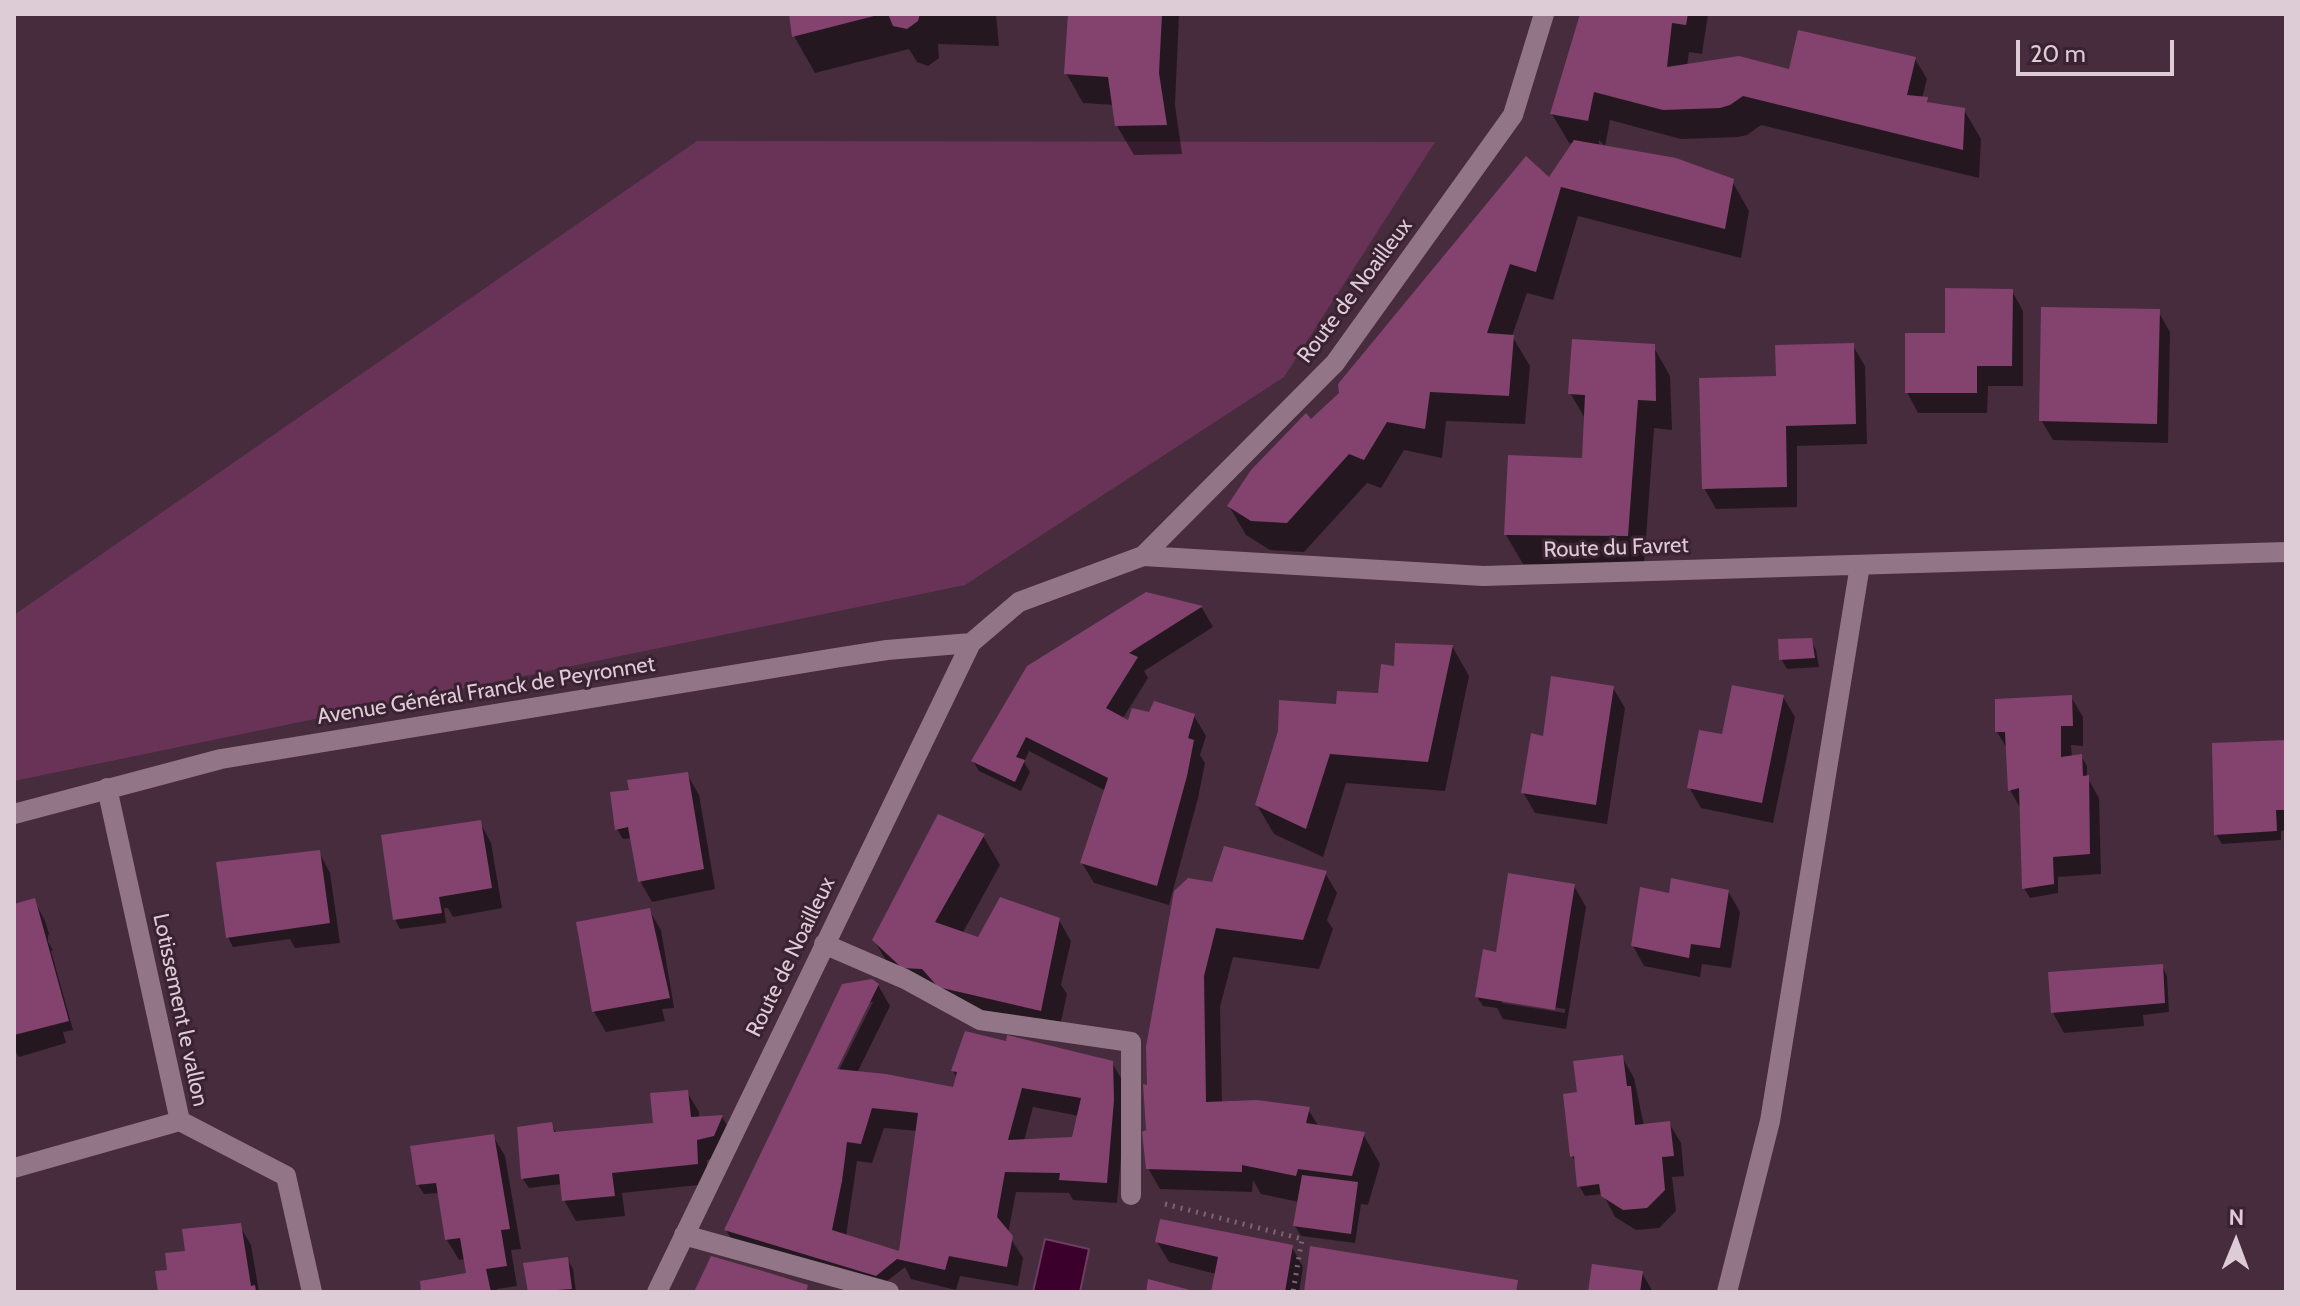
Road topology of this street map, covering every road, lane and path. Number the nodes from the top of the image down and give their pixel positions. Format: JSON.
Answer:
{"nodes":[{"id":1,"x":1544,"y":14,"type":"edge"},
{"id":2,"x":2286,"y":552,"type":"edge"},
{"id":3,"x":1143,"y":556,"type":"junction"},
{"id":4,"x":1860,"y":565,"type":"junction"},
{"id":5,"x":971,"y":643,"type":"junction"},
{"id":6,"x":107,"y":788,"type":"junction"},
{"id":7,"x":14,"y":814,"type":"edge"},
{"id":8,"x":824,"y":944,"type":"junction"},
{"id":9,"x":180,"y":1121,"type":"junction"},
{"id":10,"x":14,"y":1168,"type":"edge"},
{"id":11,"x":1131,"y":1195,"type":"joint"},
{"id":12,"x":684,"y":1235,"type":"junction"},
{"id":13,"x":312,"y":1292,"type":"edge"},
{"id":14,"x":657,"y":1292,"type":"edge"},
{"id":15,"x":889,"y":1292,"type":"edge"},
{"id":16,"x":1293,"y":1292,"type":"edge"},
{"id":17,"x":1727,"y":1292,"type":"edge"}],
"edges":[{"from":1,"to":3,"type":"street","name":"Route de Noailleux"},
{"from":2,"to":4,"type":"street","name":"Route du Favret"},
{"from":3,"to":4,"type":"street","name":"Route du Favret"},
{"from":3,"to":5,"type":"street","name":"Route du Favret"},
{"from":4,"to":17,"type":"street"},
{"from":5,"to":6,"type":"street","name":"Avenue Général Franck de Peyronnet"},
{"from":5,"to":8,"type":"street","name":"Route de Noailleux"},
{"from":6,"to":7,"type":"street","name":"Avenue Général Franck de Peyronnet"},
{"from":6,"to":9,"type":"street","name":"Lotissement le vallon"},
{"from":8,"to":11,"type":"street"},
{"from":8,"to":12,"type":"street","name":"Route de Noailleux"},
{"from":9,"to":10,"type":"street","name":"Lotissement le vallon"},
{"from":9,"to":13,"type":"street"},
{"from":11,"to":16,"type":"path"},
{"from":12,"to":14,"type":"street","name":"Route de Noailleux"},
{"from":12,"to":15,"type":"street"}]}
